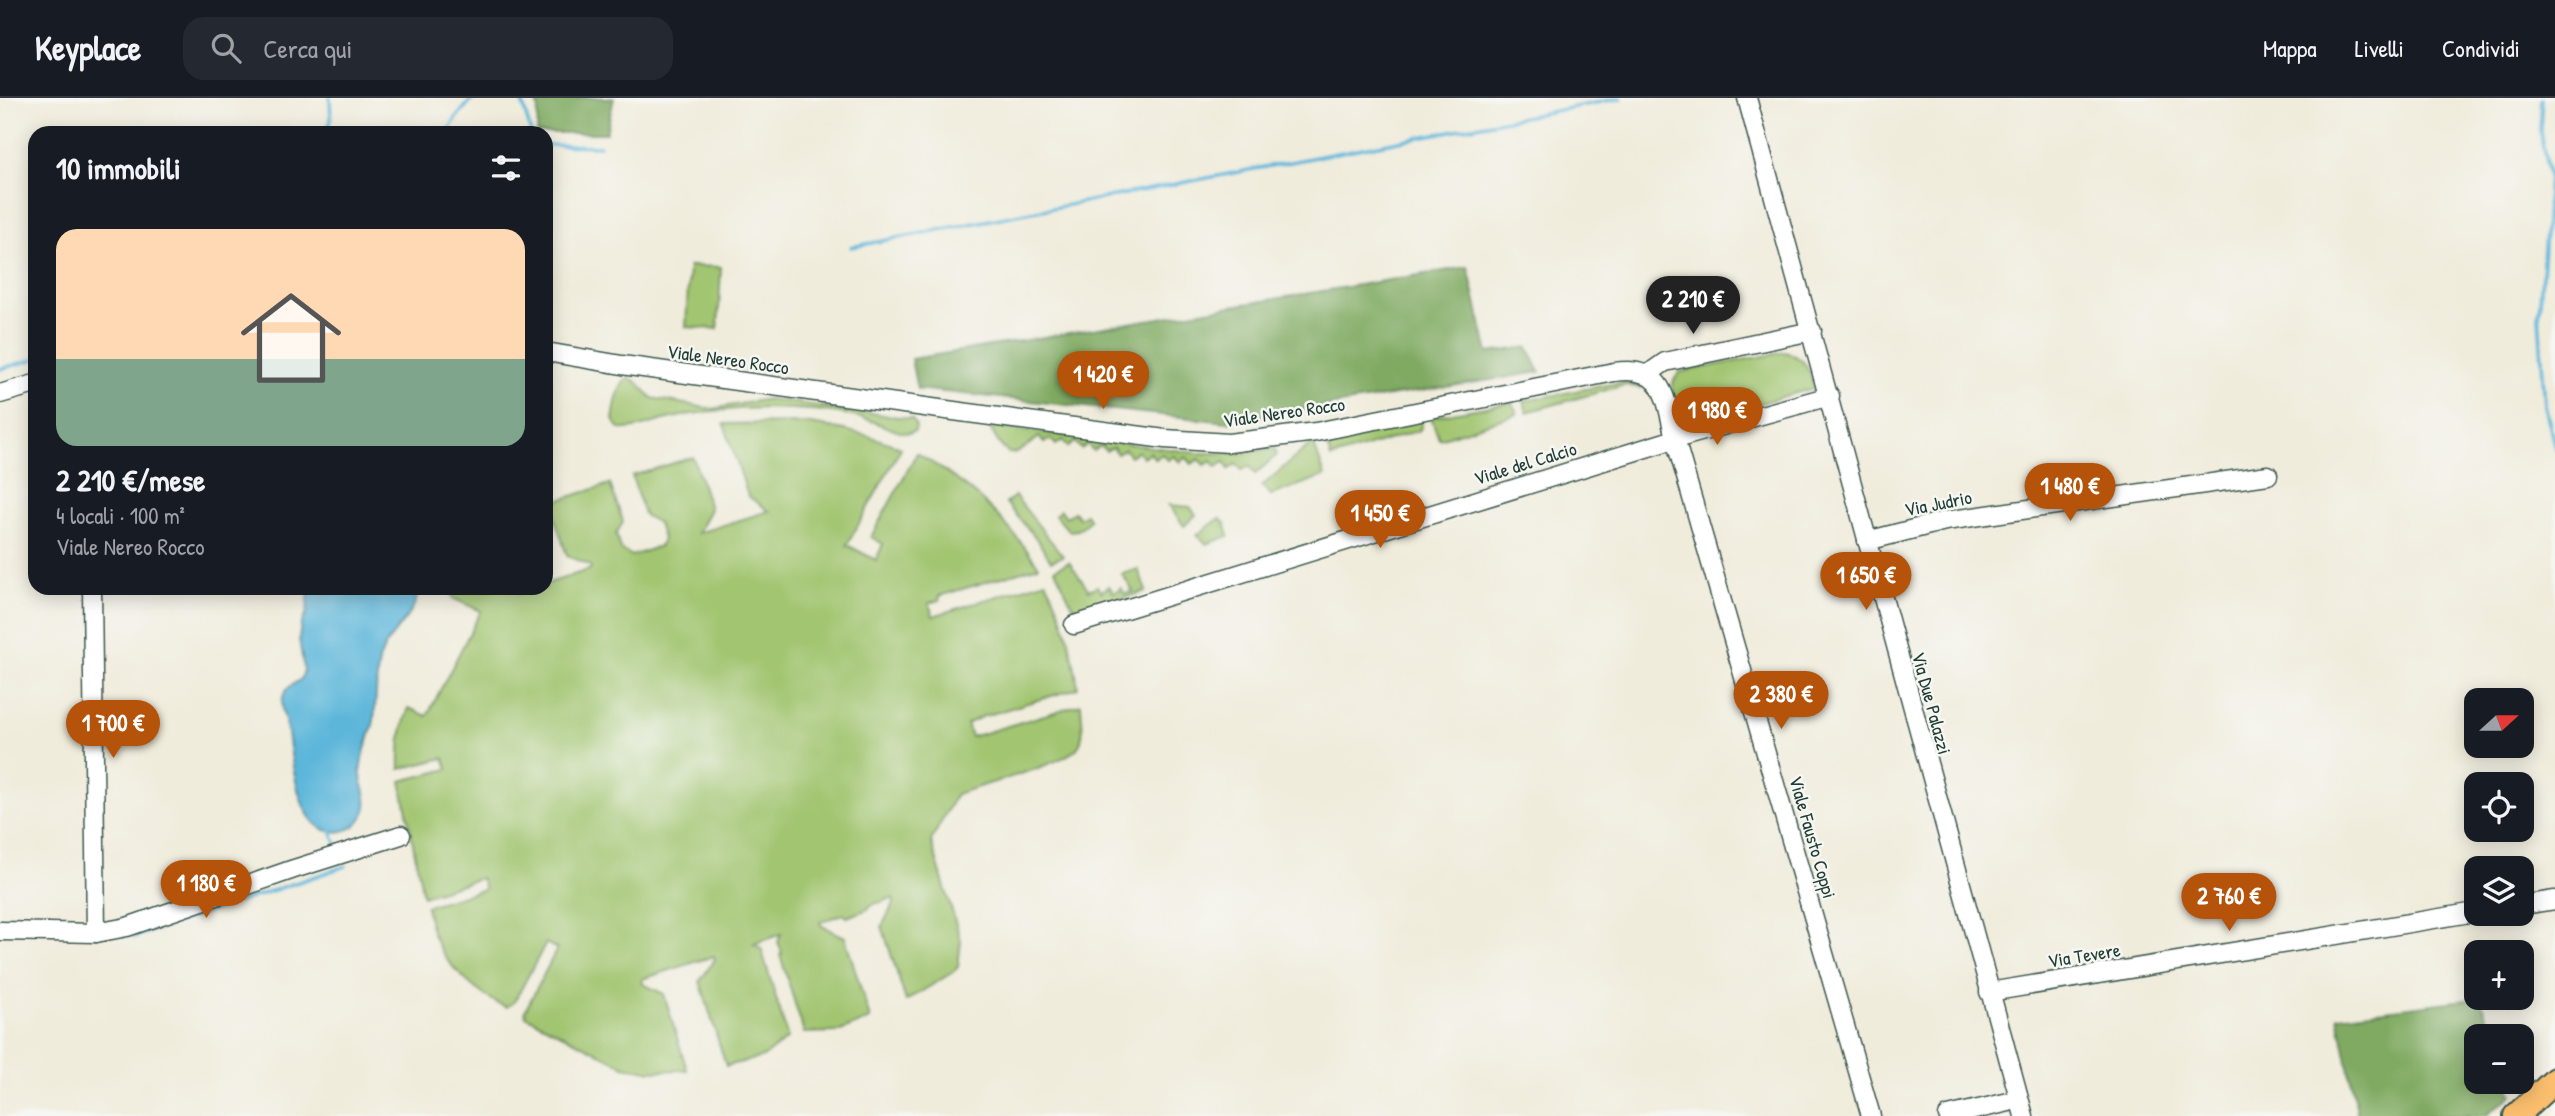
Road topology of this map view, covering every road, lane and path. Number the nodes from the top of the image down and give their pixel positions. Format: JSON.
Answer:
{"nodes":[{"id":1,"x":1747,"y":98,"type":"edge"},
{"id":2,"x":1812,"y":331,"type":"junction"},
{"id":3,"x":553,"y":353,"type":"edge"},
{"id":4,"x":1647,"y":374,"type":"junction"},
{"id":5,"x":28,"y":386,"type":"edge"},
{"id":6,"x":0,"y":394,"type":"edge"},
{"id":7,"x":1830,"y":396,"type":"junction"},
{"id":8,"x":1675,"y":439,"type":"junction"},
{"id":9,"x":2268,"y":475,"type":"dead end"},
{"id":10,"x":1867,"y":541,"type":"junction"},
{"id":11,"x":92,"y":595,"type":"edge"},
{"id":12,"x":1074,"y":625,"type":"dead end"},
{"id":13,"x":401,"y":835,"type":"dead end"},
{"id":14,"x":2555,"y":900,"type":"edge"},
{"id":15,"x":2534,"y":903,"type":"edge"},
{"id":16,"x":2464,"y":914,"type":"edge"},
{"id":17,"x":0,"y":932,"type":"edge"},
{"id":18,"x":96,"y":933,"type":"junction"},
{"id":19,"x":1989,"y":992,"type":"junction"},
{"id":20,"x":2555,"y":1080,"type":"edge"},
{"id":21,"x":2555,"y":1097,"type":"edge"},
{"id":22,"x":2009,"y":1102,"type":"dead end"},
{"id":23,"x":2522,"y":1115,"type":"edge"},
{"id":24,"x":1871,"y":1116,"type":"edge"},
{"id":25,"x":1948,"y":1116,"type":"edge"},
{"id":26,"x":2024,"y":1116,"type":"edge"}],
"edges":[{"from":1,"to":2,"type":"street","name":"Via Due Palazzi"},
{"from":2,"to":4,"type":"street","name":"Viale Nereo Rocco"},
{"from":2,"to":7,"type":"street","name":"Via Due Palazzi"},
{"from":3,"to":4,"type":"street","name":"Viale Nereo Rocco"},
{"from":4,"to":8,"type":"street","name":"Viale Fausto Coppi"},
{"from":5,"to":6,"type":"street"},
{"from":7,"to":8,"type":"street","name":"Viale del Calcio"},
{"from":7,"to":10,"type":"street","name":"Via Due Palazzi"},
{"from":8,"to":12,"type":"street","name":"Viale del Calcio"},
{"from":8,"to":24,"type":"street","name":"Viale Fausto Coppi"},
{"from":9,"to":10,"type":"street","name":"Via Judrio"},
{"from":10,"to":19,"type":"street","name":"Via Due Palazzi"},
{"from":11,"to":18,"type":"street"},
{"from":13,"to":18,"type":"street"},
{"from":14,"to":15,"type":"street"},
{"from":16,"to":19,"type":"street","name":"Via Tevere"},
{"from":17,"to":18,"type":"street"},
{"from":19,"to":26,"type":"street","name":"Via Due Palazzi"},
{"from":20,"to":23,"type":"highway"},
{"from":21,"to":23,"type":"highway"},
{"from":22,"to":25,"type":"street"}]}
